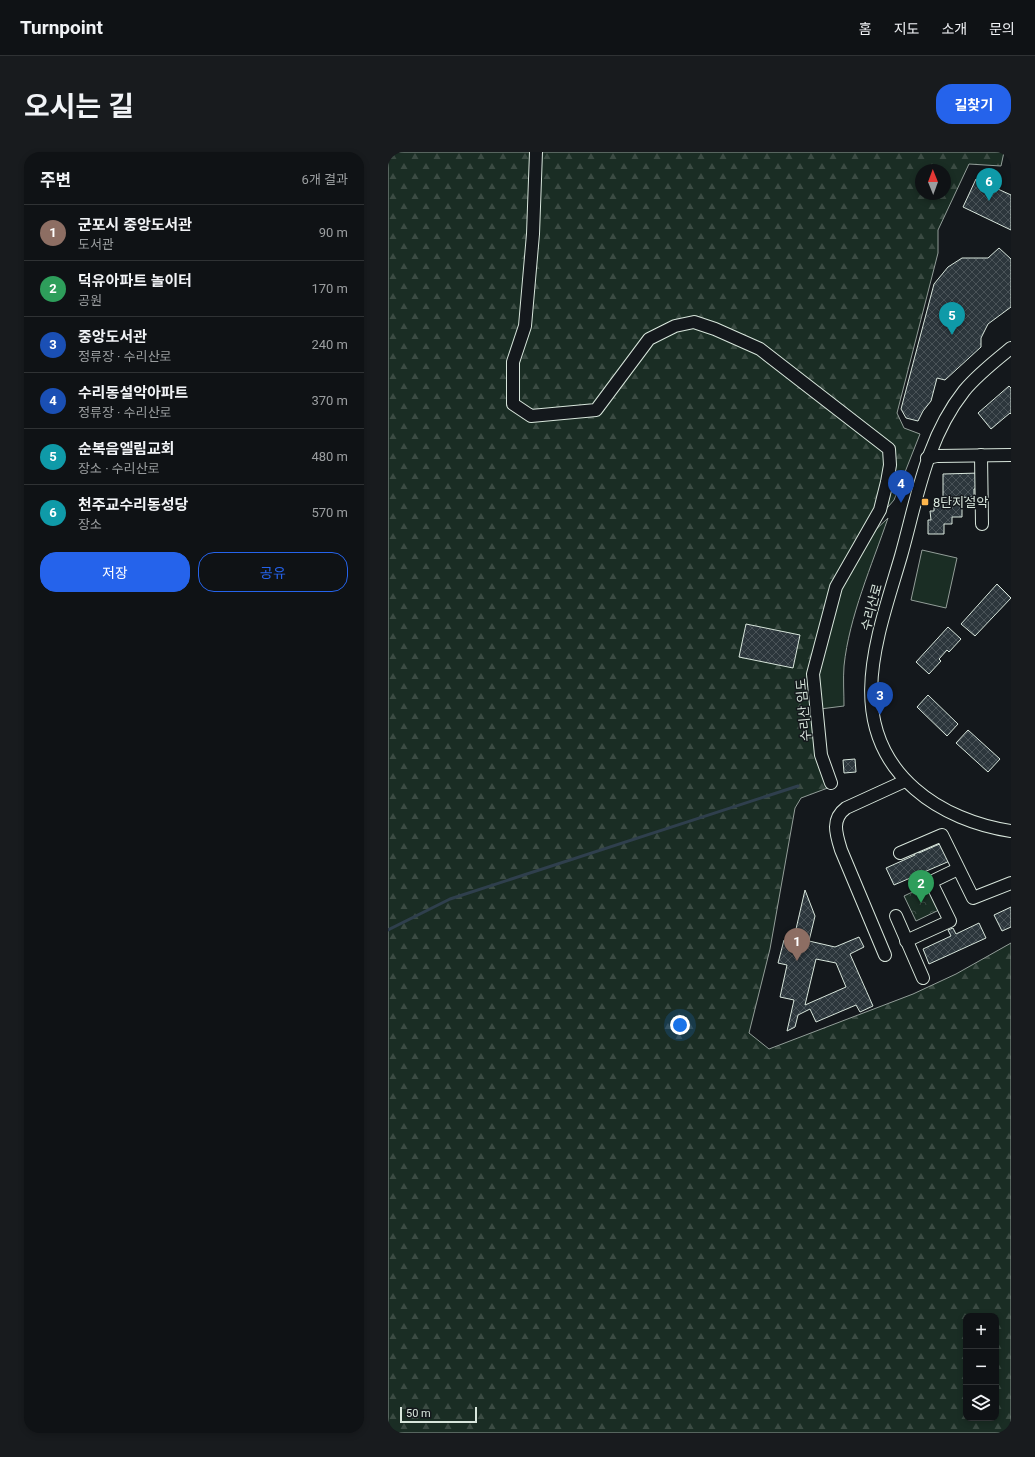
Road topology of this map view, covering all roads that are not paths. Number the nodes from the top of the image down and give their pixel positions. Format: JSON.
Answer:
{"nodes":[{"id":1,"x":536,"y":152,"type":"edge"},
{"id":2,"x":1011,"y":348,"type":"edge"},
{"id":3,"x":981,"y":455,"type":"junction"},
{"id":4,"x":1011,"y":455,"type":"edge"},
{"id":5,"x":927,"y":458,"type":"junction"},
{"id":6,"x":982,"y":524,"type":"dead end"},
{"id":7,"x":905,"y":781,"type":"junction"},
{"id":8,"x":831,"y":783,"type":"dead end"},
{"id":9,"x":1011,"y":831,"type":"edge"},
{"id":10,"x":900,"y":853,"type":"dead end"},
{"id":11,"x":958,"y":869,"type":"junction"},
{"id":12,"x":1011,"y":883,"type":"edge"},
{"id":13,"x":896,"y":916,"type":"dead end"},
{"id":14,"x":906,"y":941,"type":"junction"},
{"id":15,"x":885,"y":955,"type":"dead end"},
{"id":16,"x":923,"y":978,"type":"dead end"}],
"edges":[{"from":1,"to":8,"type":"street","name":"수리산 임도"},
{"from":2,"to":5,"type":"street","name":"수리산로"},
{"from":3,"to":4,"type":"street"},
{"from":3,"to":5,"type":"street"},
{"from":3,"to":6,"type":"street"},
{"from":5,"to":7,"type":"street","name":"수리산로"},
{"from":7,"to":9,"type":"street","name":"수리산로"},
{"from":7,"to":15,"type":"street"},
{"from":10,"to":11,"type":"street"},
{"from":11,"to":12,"type":"street"},
{"from":11,"to":14,"type":"street"},
{"from":13,"to":14,"type":"street"},
{"from":14,"to":16,"type":"street"}]}
